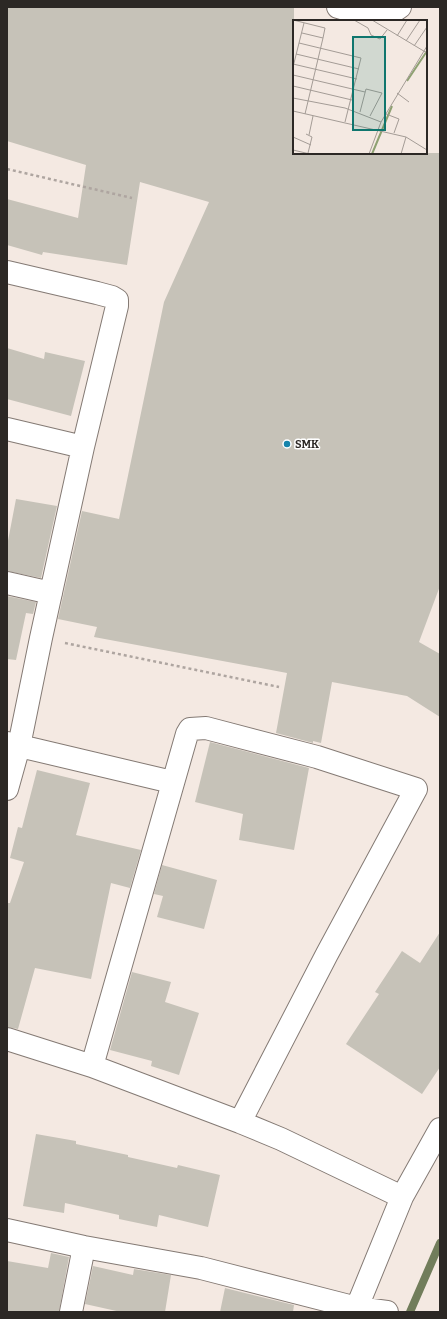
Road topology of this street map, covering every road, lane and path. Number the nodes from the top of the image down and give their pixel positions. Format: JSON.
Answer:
{"nodes":[{"id":1,"x":338,"y":7,"type":"edge"},
{"id":2,"x":400,"y":7,"type":"edge"},
{"id":3,"x":7,"y":169,"type":"edge"},
{"id":4,"x":132,"y":198,"type":"dead end"},
{"id":5,"x":7,"y":272,"type":"edge"},
{"id":6,"x":7,"y":429,"type":"edge"},
{"id":7,"x":84,"y":447,"type":"junction"},
{"id":8,"x":7,"y":583,"type":"edge"},
{"id":9,"x":51,"y":593,"type":"junction"},
{"id":10,"x":41,"y":638,"type":"junction"},
{"id":11,"x":279,"y":687,"type":"dead end"},
{"id":12,"x":13,"y":744,"type":"edge"},
{"id":13,"x":172,"y":782,"type":"junction"},
{"id":14,"x":7,"y":789,"type":"edge"},
{"id":15,"x":7,"y":1039,"type":"edge"},
{"id":16,"x":92,"y":1066,"type":"junction"},
{"id":17,"x":240,"y":1122,"type":"junction"},
{"id":18,"x":440,"y":1129,"type":"edge"},
{"id":19,"x":402,"y":1197,"type":"junction"},
{"id":20,"x":7,"y":1230,"type":"edge"},
{"id":21,"x":84,"y":1247,"type":"junction"},
{"id":22,"x":356,"y":1310,"type":"edge"},
{"id":23,"x":71,"y":1312,"type":"edge"},
{"id":24,"x":386,"y":1312,"type":"edge"}],
"edges":[{"from":1,"to":2,"type":"street"},
{"from":3,"to":4,"type":"path"},
{"from":5,"to":7,"type":"street"},
{"from":6,"to":7,"type":"street"},
{"from":7,"to":9,"type":"street"},
{"from":8,"to":9,"type":"street"},
{"from":9,"to":10,"type":"street"},
{"from":10,"to":11,"type":"path"},
{"from":10,"to":12,"type":"street"},
{"from":12,"to":13,"type":"street"},
{"from":12,"to":14,"type":"street"},
{"from":13,"to":16,"type":"street"},
{"from":13,"to":17,"type":"street"},
{"from":15,"to":16,"type":"street"},
{"from":16,"to":17,"type":"street"},
{"from":17,"to":19,"type":"street"},
{"from":18,"to":19,"type":"street"},
{"from":19,"to":22,"type":"street"},
{"from":20,"to":21,"type":"street"},
{"from":21,"to":22,"type":"street"},
{"from":21,"to":23,"type":"street"},
{"from":22,"to":24,"type":"street"}]}
